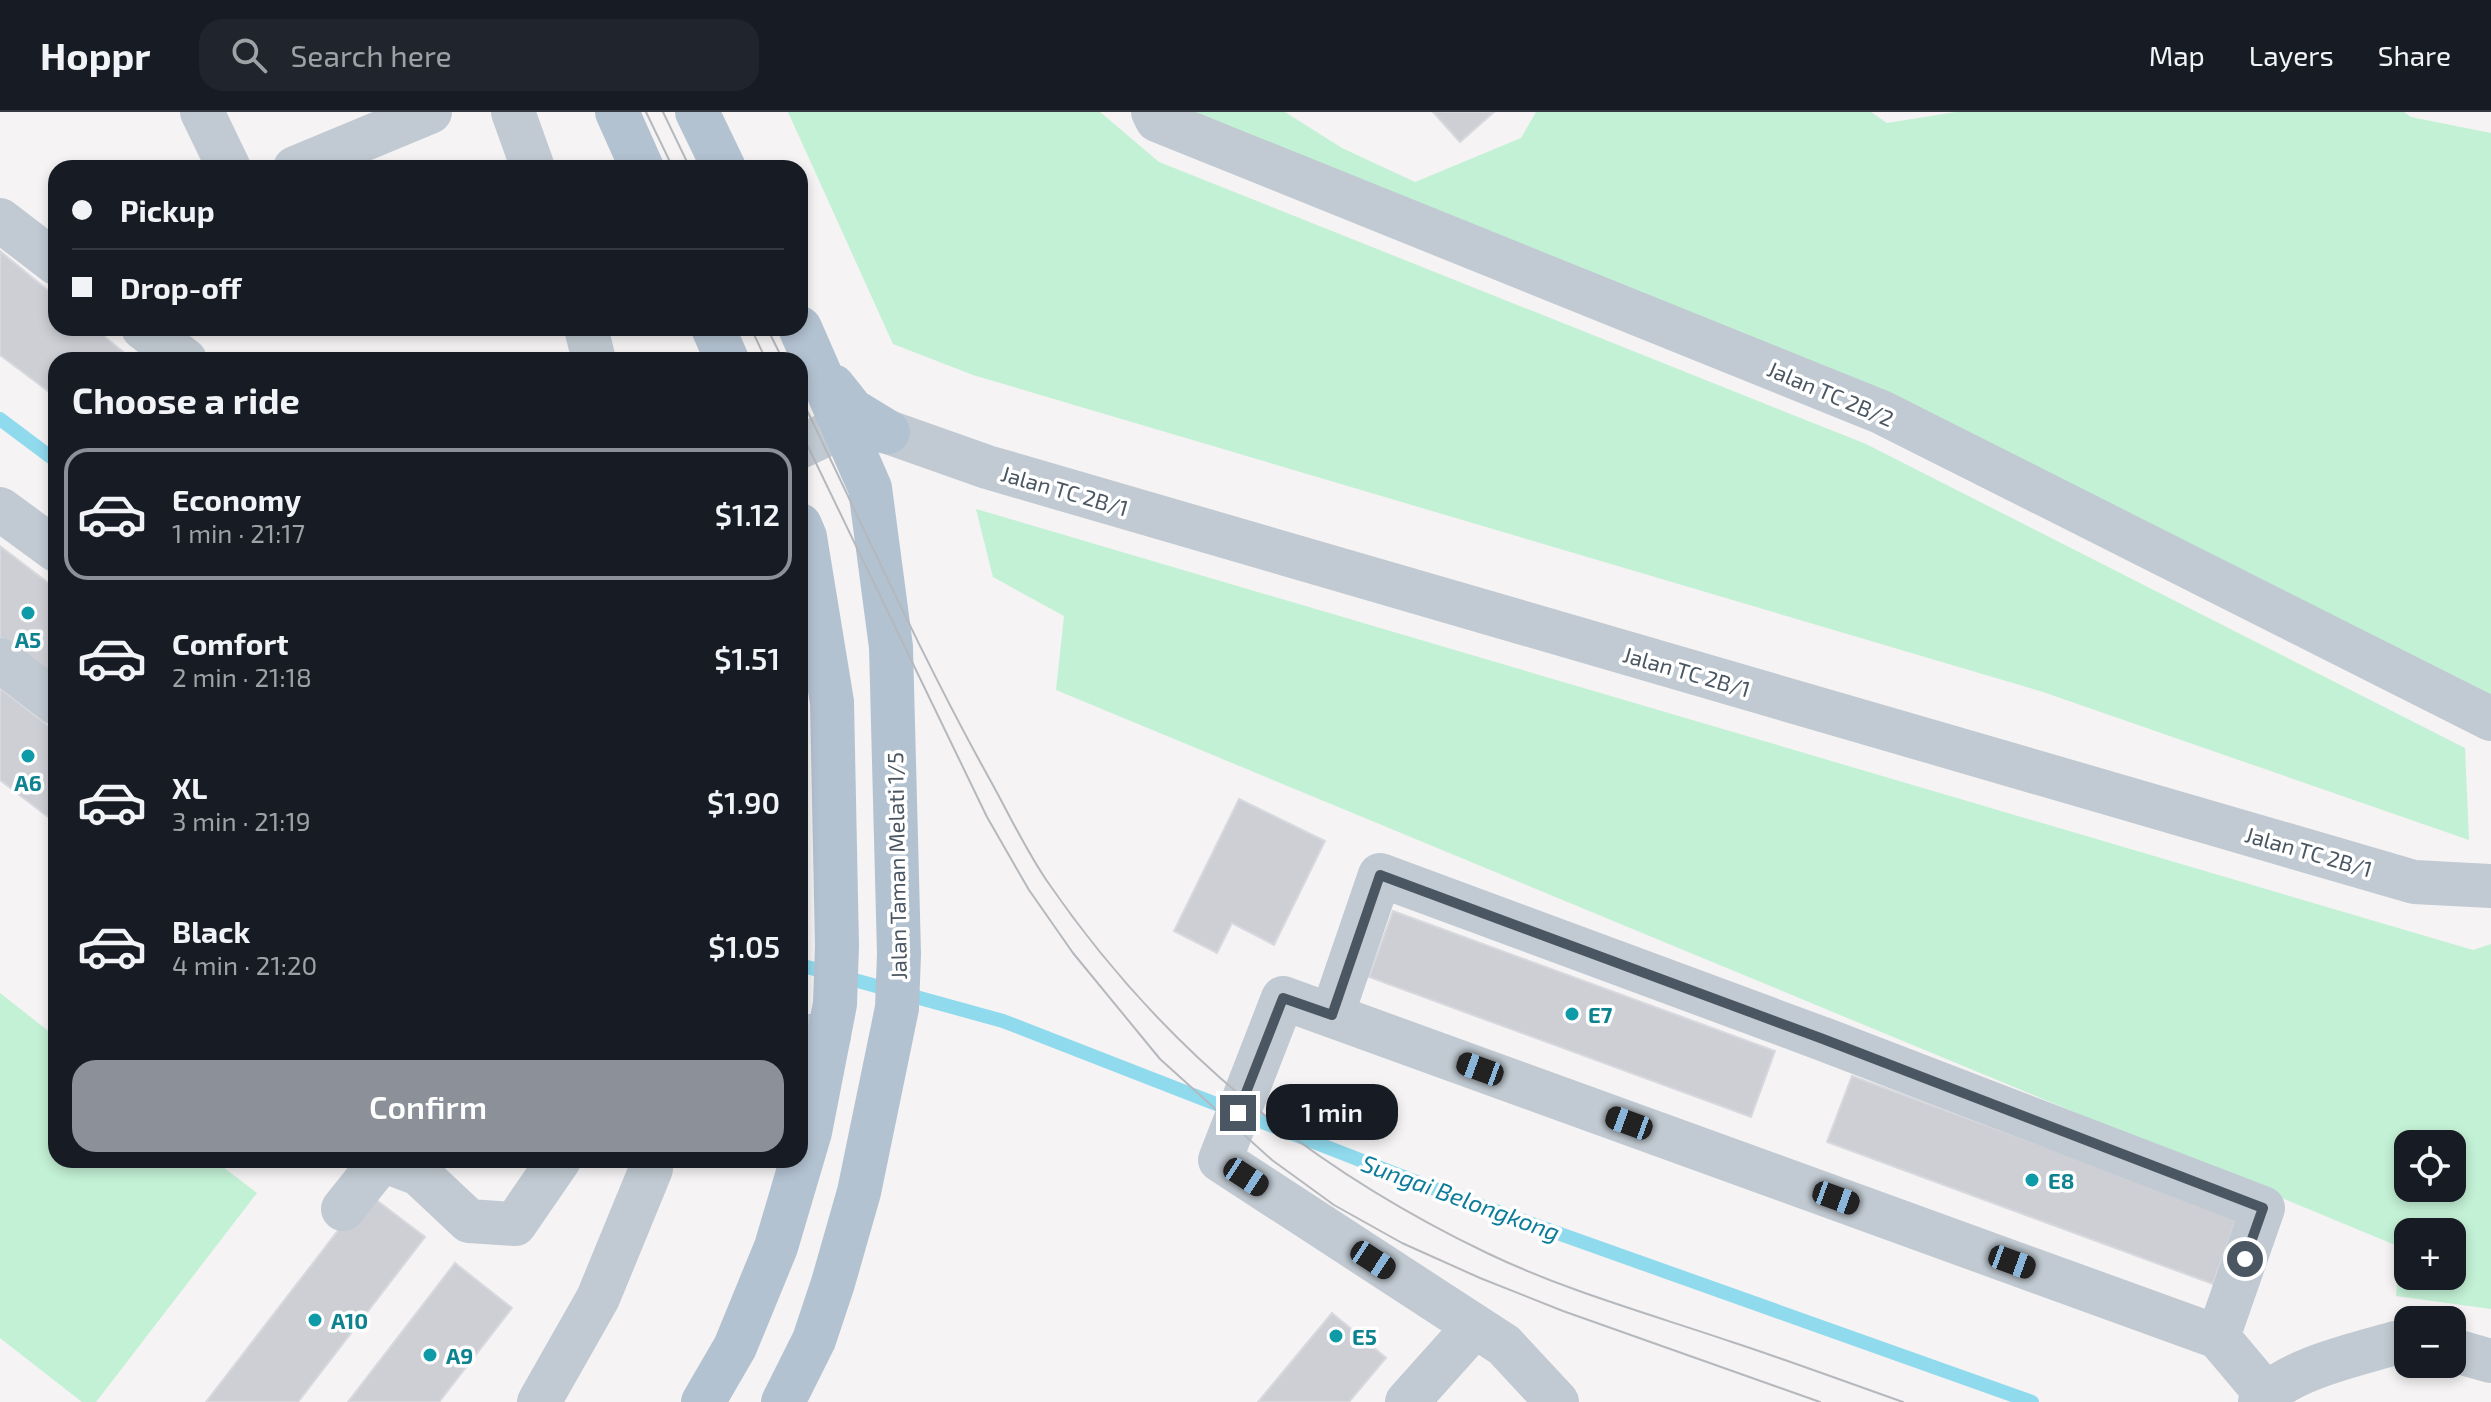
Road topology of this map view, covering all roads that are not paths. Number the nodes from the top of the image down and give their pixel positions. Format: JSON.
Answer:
{"nodes":[{"id":1,"x":202,"y":112,"type":"edge"},
{"id":2,"x":430,"y":112,"type":"edge"},
{"id":3,"x":513,"y":112,"type":"edge"},
{"id":4,"x":617,"y":112,"type":"edge"},
{"id":5,"x":697,"y":112,"type":"edge"},
{"id":6,"x":1153,"y":112,"type":"edge"},
{"id":7,"x":225,"y":160,"type":"edge"},
{"id":8,"x":314,"y":160,"type":"edge"},
{"id":9,"x":530,"y":160,"type":"edge"},
{"id":10,"x":638,"y":160,"type":"edge"},
{"id":11,"x":720,"y":160,"type":"edge"},
{"id":12,"x":0,"y":220,"type":"edge"},
{"id":13,"x":48,"y":257,"type":"edge"},
{"id":14,"x":154,"y":336,"type":"edge"},
{"id":15,"x":804,"y":336,"type":"edge"},
{"id":16,"x":174,"y":352,"type":"edge"},
{"id":17,"x":819,"y":368,"type":"junction"},
{"id":18,"x":844,"y":426,"type":"junction"},
{"id":19,"x":901,"y":437,"type":"junction"},
{"id":20,"x":808,"y":443,"type":"edge"},
{"id":21,"x":866,"y":477,"type":"junction"},
{"id":22,"x":0,"y":509,"type":"edge"},
{"id":23,"x":48,"y":544,"type":"edge"},
{"id":24,"x":808,"y":555,"type":"edge"},
{"id":25,"x":0,"y":660,"type":"edge"},
{"id":26,"x":48,"y":697,"type":"edge"},
{"id":27,"x":2491,"y":719,"type":"edge"},
{"id":28,"x":2491,"y":886,"type":"edge"},
{"id":29,"x":1332,"y":1015,"type":"junction"},
{"id":30,"x":821,"y":1025,"type":"edge"},
{"id":31,"x":808,"y":1139,"type":"edge"},
{"id":32,"x":376,"y":1168,"type":"edge"},
{"id":33,"x":403,"y":1168,"type":"edge"},
{"id":34,"x":554,"y":1168,"type":"edge"},
{"id":35,"x":651,"y":1168,"type":"edge"},
{"id":36,"x":799,"y":1168,"type":"edge"},
{"id":37,"x":343,"y":1209,"type":"dead end"},
{"id":38,"x":1475,"y":1326,"type":"junction"},
{"id":39,"x":2218,"y":1337,"type":"junction"},
{"id":40,"x":814,"y":1340,"type":"junction"},
{"id":41,"x":2394,"y":1343,"type":"edge"},
{"id":42,"x":2466,"y":1354,"type":"edge"},
{"id":43,"x":2491,"y":1361,"type":"edge"},
{"id":44,"x":2263,"y":1398,"type":"edge"},
{"id":45,"x":539,"y":1402,"type":"edge"},
{"id":46,"x":703,"y":1402,"type":"edge"},
{"id":47,"x":783,"y":1402,"type":"edge"},
{"id":48,"x":805,"y":1402,"type":"edge"},
{"id":49,"x":1407,"y":1402,"type":"edge"},
{"id":50,"x":1557,"y":1402,"type":"edge"}],
"edges":[{"from":1,"to":7,"type":"street"},
{"from":2,"to":8,"type":"street"},
{"from":3,"to":9,"type":"street"},
{"from":4,"to":10,"type":"main road"},
{"from":5,"to":11,"type":"main road"},
{"from":6,"to":27,"type":"street","name":"Jalan TC 2B/2"},
{"from":12,"to":13,"type":"street"},
{"from":14,"to":16,"type":"street"},
{"from":15,"to":17,"type":"main road","name":"Jalan Taman Melati 1/5"},
{"from":17,"to":18,"type":"main road","name":"Jalan Taman Melati 1/5"},
{"from":17,"to":19,"type":"main road"},
{"from":18,"to":19,"type":"street","name":"Jalan TC 2B/1"},
{"from":18,"to":20,"type":"street"},
{"from":18,"to":21,"type":"main road","name":"Jalan Taman Melati 1/5"},
{"from":19,"to":21,"type":"main road"},
{"from":19,"to":28,"type":"street","name":"Jalan TC 2B/1"},
{"from":21,"to":40,"type":"main road","name":"Jalan Taman Melati 1/5"},
{"from":22,"to":23,"type":"street"},
{"from":24,"to":30,"type":"main road"},
{"from":25,"to":26,"type":"street"},
{"from":29,"to":38,"type":"street"},
{"from":29,"to":39,"type":"street"},
{"from":29,"to":39,"type":"street"},
{"from":30,"to":31,"type":"main road"},
{"from":32,"to":37,"type":"street"},
{"from":33,"to":34,"type":"street"},
{"from":35,"to":45,"type":"street"},
{"from":36,"to":46,"type":"main road"},
{"from":38,"to":49,"type":"street"},
{"from":38,"to":50,"type":"street"},
{"from":39,"to":44,"type":"street"},
{"from":40,"to":47,"type":"main road","name":"Jalan Taman Melati 1/5"},
{"from":40,"to":48,"type":"main road"},
{"from":41,"to":44,"type":"street"},
{"from":42,"to":43,"type":"street"}]}
